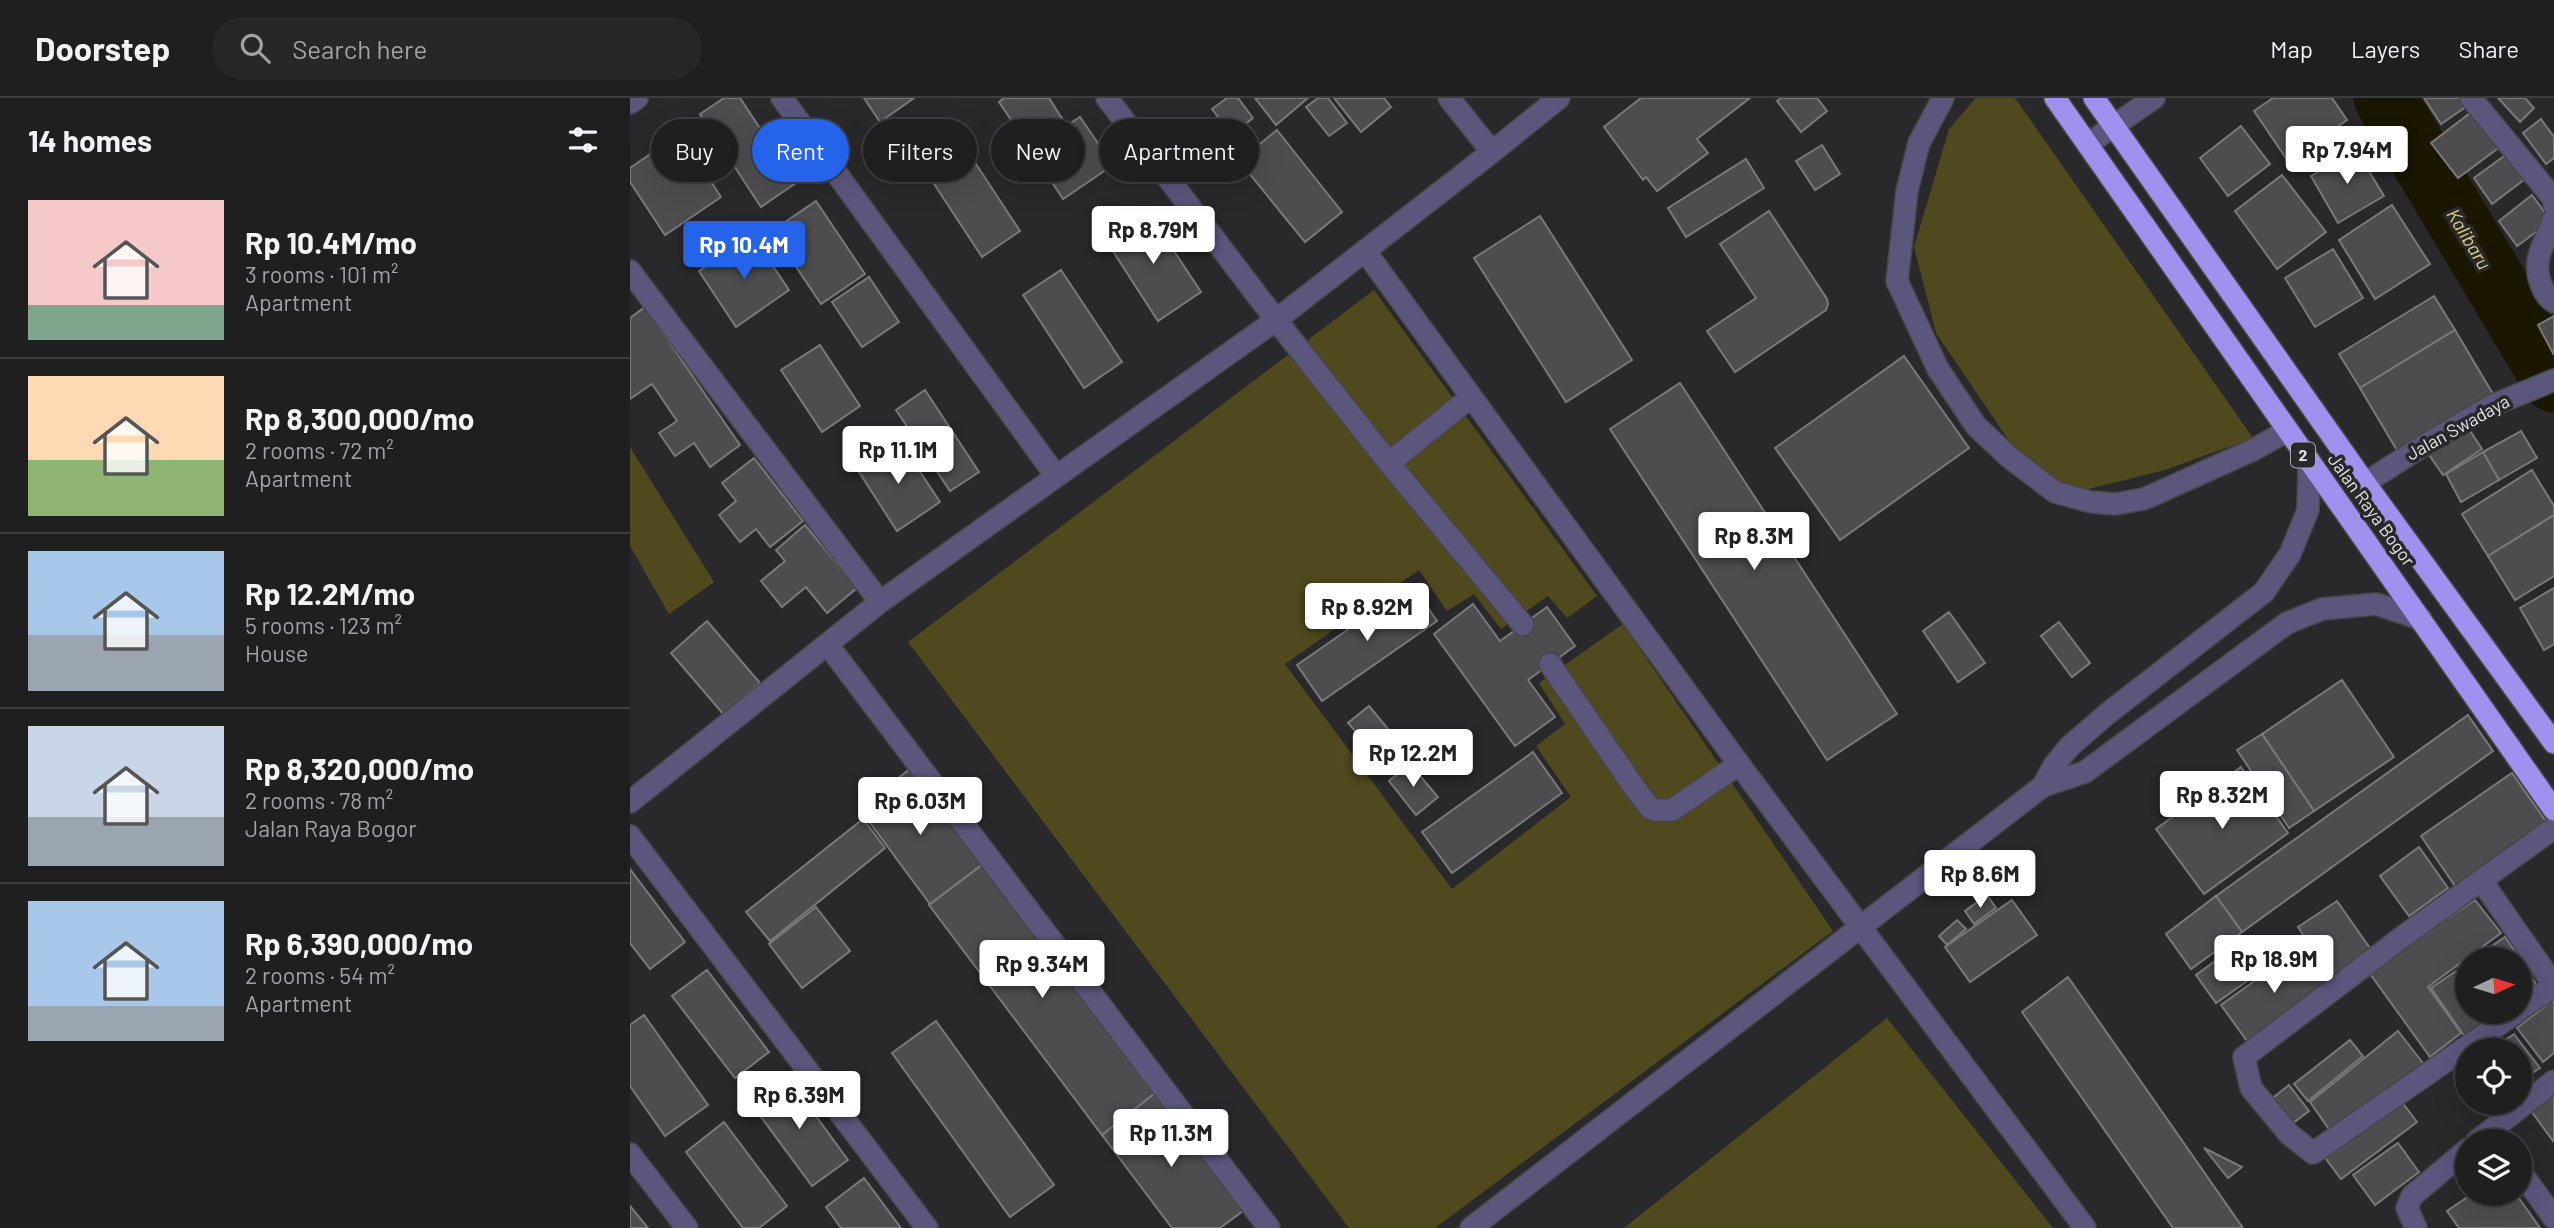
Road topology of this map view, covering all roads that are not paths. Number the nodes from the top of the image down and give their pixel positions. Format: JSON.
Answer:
{"nodes":[{"id":1,"x":637,"y":98,"type":"edge"},
{"id":2,"x":782,"y":98,"type":"edge"},
{"id":3,"x":1108,"y":98,"type":"edge"},
{"id":4,"x":1449,"y":98,"type":"edge"},
{"id":5,"x":1559,"y":98,"type":"edge"},
{"id":6,"x":1943,"y":98,"type":"edge"},
{"id":7,"x":2055,"y":98,"type":"edge"},
{"id":8,"x":2094,"y":98,"type":"edge"},
{"id":9,"x":2154,"y":98,"type":"edge"},
{"id":10,"x":2471,"y":98,"type":"edge"},
{"id":11,"x":630,"y":103,"type":"edge"},
{"id":12,"x":2114,"y":126,"type":"junction"},
{"id":13,"x":2088,"y":145,"type":"junction"},
{"id":14,"x":1492,"y":152,"type":"junction"},
{"id":15,"x":2554,"y":204,"type":"edge"},
{"id":16,"x":2554,"y":218,"type":"edge"},
{"id":17,"x":1365,"y":251,"type":"junction"},
{"id":18,"x":630,"y":271,"type":"edge"},
{"id":19,"x":2554,"y":302,"type":"edge"},
{"id":20,"x":1276,"y":320,"type":"junction"},
{"id":21,"x":2554,"y":380,"type":"edge"},
{"id":22,"x":1471,"y":397,"type":"junction"},
{"id":23,"x":2315,"y":412,"type":"junction"},
{"id":24,"x":2287,"y":431,"type":"junction"},
{"id":25,"x":1389,"y":463,"type":"junction"},
{"id":26,"x":2309,"y":463,"type":"junction"},
{"id":27,"x":1056,"y":476,"type":"junction"},
{"id":28,"x":2365,"y":483,"type":"junction"},
{"id":29,"x":2264,"y":592,"type":"junction"},
{"id":30,"x":2448,"y":598,"type":"junction"},
{"id":31,"x":880,"y":602,"type":"junction"},
{"id":32,"x":2421,"y":619,"type":"junction"},
{"id":33,"x":2287,"y":623,"type":"junction"},
{"id":34,"x":1522,"y":625,"type":"dead end"},
{"id":35,"x":828,"y":645,"type":"junction"},
{"id":36,"x":1550,"y":664,"type":"dead end"},
{"id":37,"x":2554,"y":743,"type":"edge"},
{"id":38,"x":1739,"y":764,"type":"junction"},
{"id":39,"x":2043,"y":786,"type":"junction"},
{"id":40,"x":630,"y":803,"type":"edge"},
{"id":41,"x":2554,"y":810,"type":"edge"},
{"id":42,"x":2554,"y":828,"type":"edge"},
{"id":43,"x":630,"y":836,"type":"edge"},
{"id":44,"x":2481,"y":880,"type":"junction"},
{"id":45,"x":1862,"y":927,"type":"junction"},
{"id":46,"x":2554,"y":985,"type":"edge"},
{"id":47,"x":2532,"y":1000,"type":"edge"},
{"id":48,"x":2498,"y":1024,"type":"edge"},
{"id":49,"x":2554,"y":1081,"type":"edge"},
{"id":50,"x":2497,"y":1129,"type":"edge"},
{"id":51,"x":630,"y":1154,"type":"edge"},
{"id":52,"x":2455,"y":1160,"type":"edge"},
{"id":53,"x":2532,"y":1188,"type":"edge"},
{"id":54,"x":2554,"y":1218,"type":"edge"},
{"id":55,"x":687,"y":1228,"type":"edge"},
{"id":56,"x":928,"y":1228,"type":"edge"},
{"id":57,"x":1269,"y":1228,"type":"edge"},
{"id":58,"x":1471,"y":1228,"type":"edge"},
{"id":59,"x":2085,"y":1228,"type":"edge"},
{"id":60,"x":2416,"y":1228,"type":"edge"}],
"edges":[{"from":1,"to":11,"type":"street"},
{"from":2,"to":27,"type":"street"},
{"from":3,"to":20,"type":"street"},
{"from":4,"to":14,"type":"street"},
{"from":5,"to":14,"type":"street"},
{"from":6,"to":24,"type":"street"},
{"from":7,"to":13,"type":"highway","name":"Jalan Raya Bogor","number":"2"},
{"from":8,"to":12,"type":"highway","name":"Jalan Raya Bogor","number":"2"},
{"from":9,"to":12,"type":"street"},
{"from":10,"to":15,"type":"street"},
{"from":12,"to":13,"type":"street"},
{"from":12,"to":23,"type":"highway","name":"Jalan Raya Bogor","number":"2"},
{"from":13,"to":24,"type":"highway","name":"Jalan Raya Bogor","number":"2"},
{"from":14,"to":17,"type":"street"},
{"from":16,"to":19,"type":"street"},
{"from":17,"to":20,"type":"street"},
{"from":17,"to":22,"type":"street"},
{"from":18,"to":31,"type":"street"},
{"from":20,"to":25,"type":"street"},
{"from":20,"to":27,"type":"street"},
{"from":21,"to":28,"type":"street","name":"Jalan Swadaya"},
{"from":22,"to":25,"type":"street"},
{"from":22,"to":38,"type":"street"},
{"from":23,"to":24,"type":"highway"},
{"from":23,"to":28,"type":"highway","name":"Jalan Raya Bogor","number":"2"},
{"from":24,"to":26,"type":"highway","name":"Jalan Raya Bogor","number":"2"},
{"from":25,"to":34,"type":"street"},
{"from":26,"to":29,"type":"street"},
{"from":26,"to":32,"type":"highway","name":"Jalan Raya Bogor","number":"2"},
{"from":27,"to":31,"type":"street"},
{"from":28,"to":30,"type":"highway","name":"Jalan Raya Bogor","number":"2"},
{"from":29,"to":33,"type":"street"},
{"from":29,"to":39,"type":"street"},
{"from":30,"to":32,"type":"highway"},
{"from":30,"to":37,"type":"highway","name":"Jalan Raya Bogor","number":"2"},
{"from":31,"to":35,"type":"street"},
{"from":32,"to":33,"type":"street"},
{"from":32,"to":41,"type":"highway","name":"Jalan Raya Bogor","number":"2"},
{"from":33,"to":39,"type":"street"},
{"from":35,"to":40,"type":"street"},
{"from":35,"to":57,"type":"street"},
{"from":36,"to":38,"type":"street"},
{"from":38,"to":45,"type":"street"},
{"from":39,"to":45,"type":"street"},
{"from":42,"to":44,"type":"street"},
{"from":43,"to":56,"type":"street"},
{"from":44,"to":46,"type":"street"},
{"from":44,"to":48,"type":"street"},
{"from":45,"to":58,"type":"street"},
{"from":45,"to":59,"type":"street"},
{"from":46,"to":47,"type":"street"},
{"from":49,"to":50,"type":"street"},
{"from":51,"to":55,"type":"street"},
{"from":52,"to":60,"type":"street"},
{"from":53,"to":54,"type":"street"}]}
